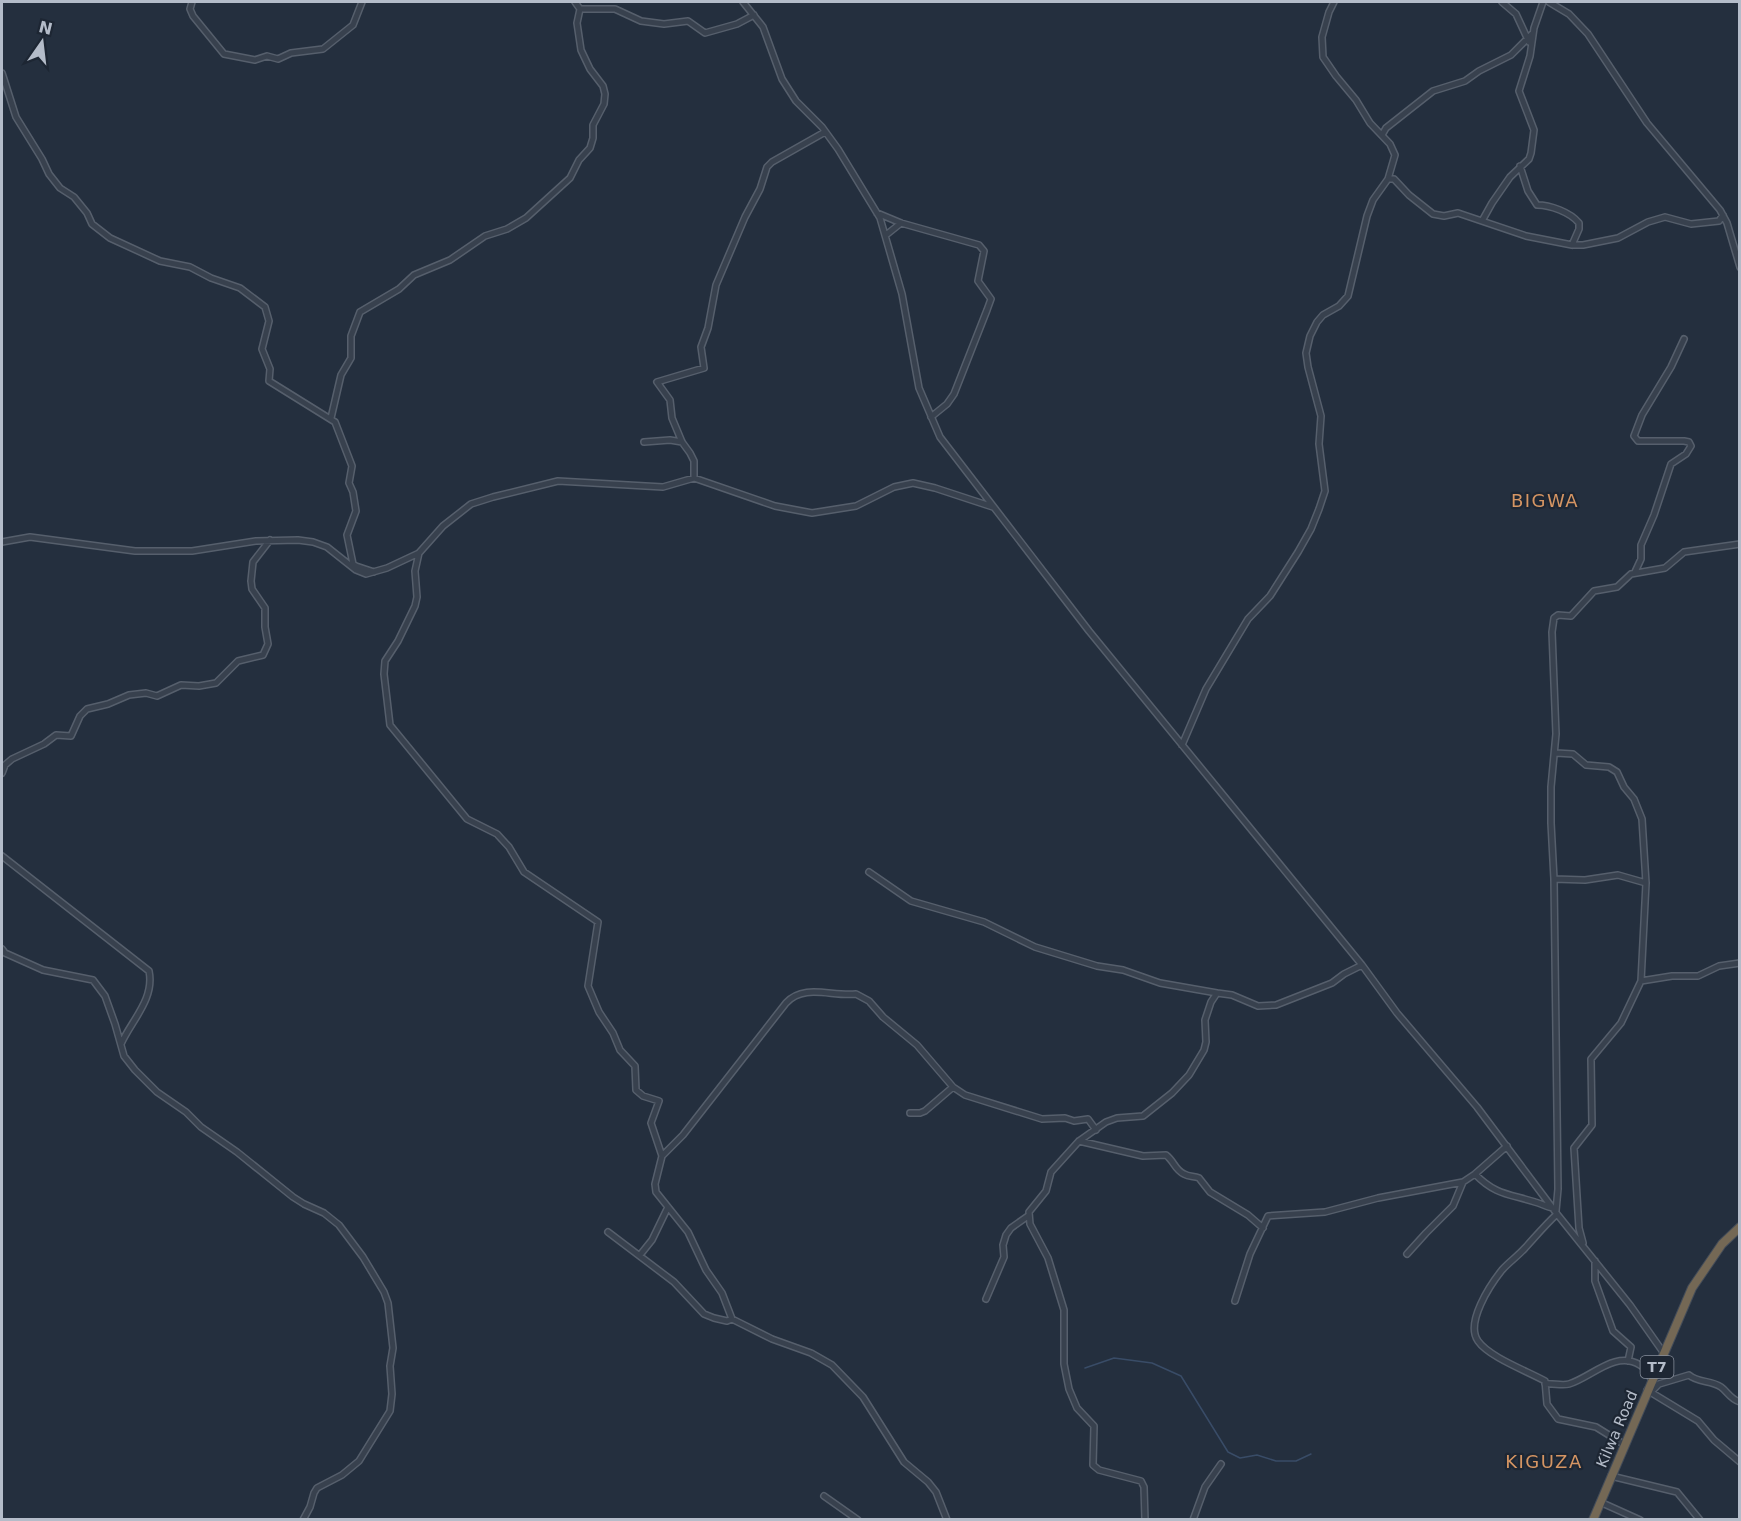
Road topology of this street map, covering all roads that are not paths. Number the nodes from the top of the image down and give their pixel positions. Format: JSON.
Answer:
{"nodes":[{"id":1,"x":192,"y":2,"type":"edge"},
{"id":2,"x":362,"y":2,"type":"edge"},
{"id":3,"x":575,"y":2,"type":"edge"},
{"id":4,"x":743,"y":2,"type":"edge"},
{"id":5,"x":1334,"y":2,"type":"edge"},
{"id":6,"x":1502,"y":2,"type":"edge"},
{"id":7,"x":1543,"y":2,"type":"edge"},
{"id":8,"x":1549,"y":2,"type":"edge"},
{"id":9,"x":580,"y":9,"type":"junction"},
{"id":10,"x":754,"y":15,"type":"junction"},
{"id":11,"x":1533,"y":33,"type":"junction"},
{"id":12,"x":1527,"y":39,"type":"junction"},
{"id":13,"x":1531,"y":46,"type":"junction"},
{"id":14,"x":2,"y":73,"type":"edge"},
{"id":15,"x":825,"y":132,"type":"junction"},
{"id":16,"x":1382,"y":135,"type":"junction"},
{"id":17,"x":1520,"y":166,"type":"junction"},
{"id":18,"x":1388,"y":178,"type":"junction"},
{"id":19,"x":877,"y":213,"type":"junction"},
{"id":20,"x":1724,"y":215,"type":"junction"},
{"id":21,"x":1482,"y":222,"type":"junction"},
{"id":22,"x":901,"y":224,"type":"junction"},
{"id":23,"x":886,"y":235,"type":"junction"},
{"id":24,"x":1572,"y":245,"type":"junction"},
{"id":25,"x":1740,"y":267,"type":"edge"},
{"id":26,"x":1684,"y":339,"type":"dead end"},
{"id":27,"x":931,"y":417,"type":"junction"},
{"id":28,"x":331,"y":418,"type":"junction"},
{"id":29,"x":644,"y":442,"type":"dead end"},
{"id":30,"x":682,"y":442,"type":"junction"},
{"id":31,"x":694,"y":478,"type":"junction"},
{"id":32,"x":994,"y":507,"type":"junction"},
{"id":33,"x":270,"y":540,"type":"junction"},
{"id":34,"x":2,"y":542,"type":"edge"},
{"id":35,"x":1740,"y":544,"type":"edge"},
{"id":36,"x":419,"y":552,"type":"junction"},
{"id":37,"x":374,"y":572,"type":"junction"},
{"id":38,"x":1635,"y":572,"type":"junction"},
{"id":39,"x":1182,"y":745,"type":"junction"},
{"id":40,"x":1556,"y":753,"type":"junction"},
{"id":41,"x":2,"y":773,"type":"edge"},
{"id":42,"x":2,"y":856,"type":"edge"},
{"id":43,"x":869,"y":872,"type":"dead end"},
{"id":44,"x":1554,"y":879,"type":"junction"},
{"id":45,"x":1646,"y":883,"type":"junction"},
{"id":46,"x":2,"y":949,"type":"edge"},
{"id":47,"x":1740,"y":963,"type":"edge"},
{"id":48,"x":1362,"y":965,"type":"junction"},
{"id":49,"x":1641,"y":981,"type":"junction"},
{"id":50,"x":1217,"y":993,"type":"junction"},
{"id":51,"x":120,"y":1046,"type":"junction"},
{"id":52,"x":953,"y":1087,"type":"junction"},
{"id":53,"x":910,"y":1113,"type":"dead end"},
{"id":54,"x":1096,"y":1130,"type":"junction"},
{"id":55,"x":1078,"y":1141,"type":"junction"},
{"id":56,"x":1507,"y":1146,"type":"junction"},
{"id":57,"x":662,"y":1156,"type":"junction"},
{"id":58,"x":1475,"y":1174,"type":"junction"},
{"id":59,"x":1463,"y":1182,"type":"junction"},
{"id":60,"x":668,"y":1207,"type":"junction"},
{"id":61,"x":1555,"y":1211,"type":"junction"},
{"id":62,"x":1028,"y":1216,"type":"junction"},
{"id":63,"x":1740,"y":1227,"type":"edge"},
{"id":64,"x":1263,"y":1228,"type":"junction"},
{"id":65,"x":608,"y":1232,"type":"dead end"},
{"id":66,"x":1583,"y":1244,"type":"junction"},
{"id":67,"x":1407,"y":1254,"type":"dead end"},
{"id":68,"x":640,"y":1255,"type":"junction"},
{"id":69,"x":1594,"y":1261,"type":"junction"},
{"id":70,"x":986,"y":1299,"type":"dead end"},
{"id":71,"x":1235,"y":1301,"type":"dead end"},
{"id":72,"x":732,"y":1319,"type":"junction"},
{"id":73,"x":1663,"y":1352,"type":"junction"},
{"id":74,"x":1628,"y":1361,"type":"junction"},
{"id":75,"x":1651,"y":1380,"type":"junction"},
{"id":76,"x":1545,"y":1384,"type":"junction"},
{"id":77,"x":1650,"y":1391,"type":"junction"},
{"id":78,"x":1740,"y":1402,"type":"edge"},
{"id":79,"x":1625,"y":1445,"type":"junction"},
{"id":80,"x":1740,"y":1462,"type":"edge"},
{"id":81,"x":1221,"y":1464,"type":"dead end"},
{"id":82,"x":1611,"y":1476,"type":"junction"},
{"id":83,"x":824,"y":1496,"type":"dead end"},
{"id":84,"x":1600,"y":1502,"type":"junction"},
{"id":85,"x":303,"y":1520,"type":"edge"},
{"id":86,"x":858,"y":1520,"type":"edge"},
{"id":87,"x":947,"y":1520,"type":"edge"},
{"id":88,"x":1145,"y":1520,"type":"edge"},
{"id":89,"x":1193,"y":1520,"type":"edge"},
{"id":90,"x":1593,"y":1520,"type":"edge"},
{"id":91,"x":1640,"y":1520,"type":"edge"},
{"id":92,"x":1700,"y":1520,"type":"edge"}],
"edges":[{"from":1,"to":2,"type":"street"},
{"from":3,"to":9,"type":"street"},
{"from":4,"to":10,"type":"street"},
{"from":5,"to":16,"type":"street"},
{"from":6,"to":12,"type":"street"},
{"from":7,"to":11,"type":"street"},
{"from":8,"to":20,"type":"street"},
{"from":9,"to":10,"type":"street"},
{"from":9,"to":28,"type":"street"},
{"from":10,"to":15,"type":"street"},
{"from":11,"to":12,"type":"street"},
{"from":11,"to":13,"type":"street"},
{"from":12,"to":13,"type":"street"},
{"from":12,"to":16,"type":"street"},
{"from":13,"to":17,"type":"street"},
{"from":14,"to":28,"type":"street"},
{"from":15,"to":19,"type":"street"},
{"from":15,"to":30,"type":"street"},
{"from":16,"to":18,"type":"street"},
{"from":17,"to":21,"type":"street"},
{"from":17,"to":24,"type":"street"},
{"from":18,"to":21,"type":"street"},
{"from":18,"to":39,"type":"street"},
{"from":19,"to":22,"type":"street"},
{"from":19,"to":23,"type":"street"},
{"from":20,"to":24,"type":"street"},
{"from":20,"to":25,"type":"street"},
{"from":21,"to":24,"type":"street"},
{"from":22,"to":23,"type":"street"},
{"from":22,"to":27,"type":"street"},
{"from":23,"to":27,"type":"street"},
{"from":26,"to":38,"type":"street"},
{"from":27,"to":32,"type":"street"},
{"from":28,"to":37,"type":"street"},
{"from":29,"to":30,"type":"street"},
{"from":30,"to":31,"type":"street"},
{"from":31,"to":32,"type":"street"},
{"from":31,"to":36,"type":"street"},
{"from":32,"to":39,"type":"street"},
{"from":33,"to":34,"type":"street"},
{"from":33,"to":37,"type":"street"},
{"from":33,"to":41,"type":"street"},
{"from":35,"to":38,"type":"street"},
{"from":36,"to":37,"type":"street"},
{"from":36,"to":57,"type":"street"},
{"from":38,"to":40,"type":"street"},
{"from":39,"to":48,"type":"street"},
{"from":40,"to":44,"type":"street"},
{"from":40,"to":45,"type":"street"},
{"from":42,"to":51,"type":"street"},
{"from":43,"to":50,"type":"street"},
{"from":44,"to":45,"type":"street"},
{"from":44,"to":61,"type":"street"},
{"from":45,"to":49,"type":"street"},
{"from":46,"to":51,"type":"street"},
{"from":47,"to":49,"type":"street"},
{"from":48,"to":50,"type":"street"},
{"from":48,"to":56,"type":"street"},
{"from":49,"to":66,"type":"street"},
{"from":50,"to":54,"type":"street"},
{"from":51,"to":85,"type":"street"},
{"from":52,"to":53,"type":"street"},
{"from":52,"to":54,"type":"street"},
{"from":52,"to":57,"type":"street"},
{"from":54,"to":55,"type":"street"},
{"from":55,"to":62,"type":"street"},
{"from":55,"to":64,"type":"street"},
{"from":56,"to":58,"type":"street"},
{"from":56,"to":61,"type":"street"},
{"from":57,"to":60,"type":"street"},
{"from":58,"to":59,"type":"street"},
{"from":58,"to":61,"type":"street"},
{"from":59,"to":64,"type":"street"},
{"from":59,"to":67,"type":"street"},
{"from":60,"to":68,"type":"street"},
{"from":60,"to":72,"type":"street"},
{"from":61,"to":66,"type":"street"},
{"from":61,"to":76,"type":"street"},
{"from":62,"to":70,"type":"street"},
{"from":62,"to":88,"type":"street"},
{"from":63,"to":73,"type":"highway","name":"Kilwa Road","number":"T7"},
{"from":64,"to":71,"type":"street"},
{"from":65,"to":68,"type":"street"},
{"from":66,"to":69,"type":"street"},
{"from":68,"to":72,"type":"street"},
{"from":69,"to":73,"type":"street"},
{"from":69,"to":74,"type":"street"},
{"from":72,"to":87,"type":"street"},
{"from":73,"to":75,"type":"highway","name":"Kilwa Road","number":"T7"},
{"from":74,"to":75,"type":"street"},
{"from":74,"to":76,"type":"street"},
{"from":75,"to":77,"type":"highway","name":"Kilwa Road","number":"T7"},
{"from":76,"to":79,"type":"street"},
{"from":77,"to":78,"type":"street"},
{"from":77,"to":79,"type":"highway","name":"Kilwa Road","number":"T7"},
{"from":77,"to":80,"type":"street"},
{"from":79,"to":82,"type":"highway","name":"Kilwa Road","number":"T7"},
{"from":81,"to":89,"type":"street"},
{"from":82,"to":84,"type":"highway","name":"Kilwa Road","number":"T7"},
{"from":82,"to":92,"type":"street"},
{"from":83,"to":86,"type":"street"},
{"from":84,"to":90,"type":"highway","name":"Kilwa Road","number":"T7"},
{"from":84,"to":91,"type":"street"}]}
